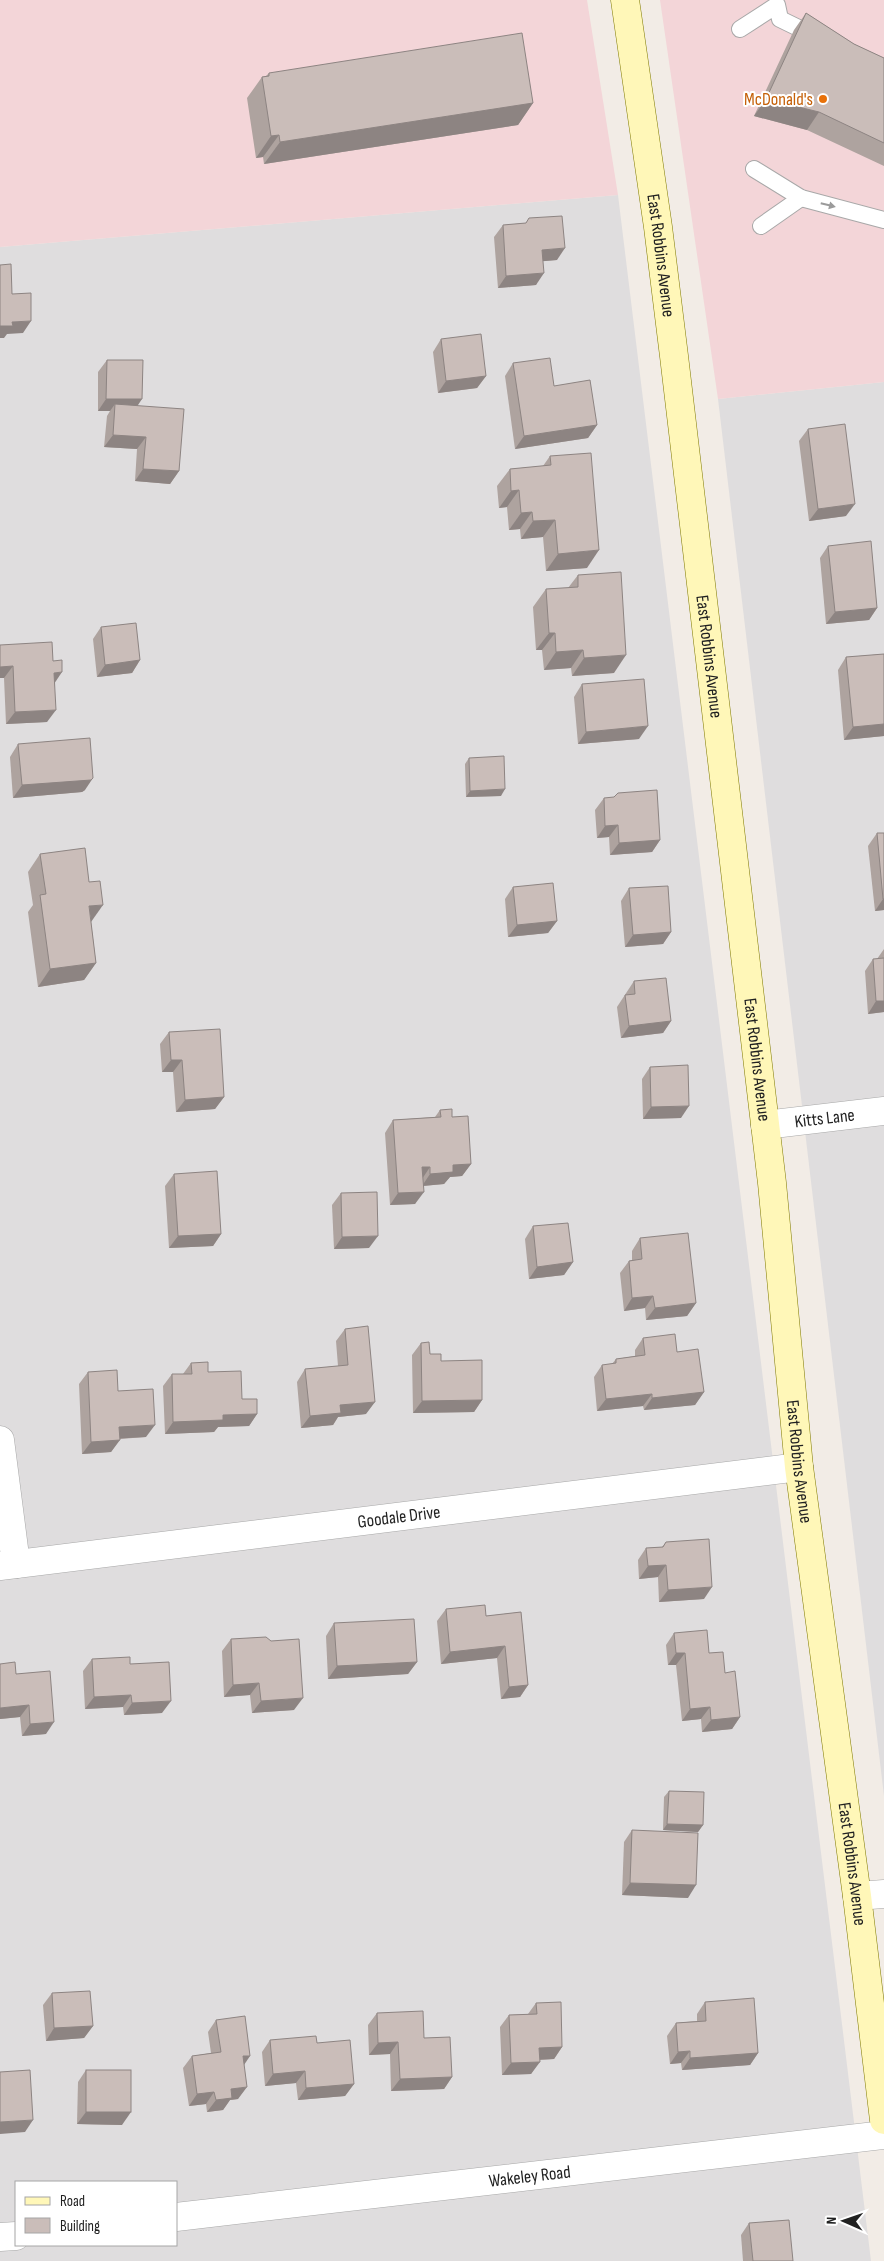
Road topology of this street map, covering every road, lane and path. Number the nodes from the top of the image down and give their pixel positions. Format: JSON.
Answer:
{"nodes":[{"id":1,"x":625,"y":0,"type":"edge"},
{"id":2,"x":740,"y":29,"type":"dead end"},
{"id":3,"x":832,"y":44,"type":"edge"},
{"id":4,"x":754,"y":169,"type":"dead end"},
{"id":5,"x":801,"y":198,"type":"junction"},
{"id":6,"x":884,"y":220,"type":"edge"},
{"id":7,"x":762,"y":226,"type":"dead end"},
{"id":8,"x":884,"y":1111,"type":"edge"},
{"id":9,"x":765,"y":1125,"type":"junction"},
{"id":10,"x":0,"y":1440,"type":"edge"},
{"id":11,"x":799,"y":1467,"type":"junction"},
{"id":12,"x":8,"y":1565,"type":"edge"},
{"id":13,"x":884,"y":1894,"type":"edge"},
{"id":14,"x":857,"y":1896,"type":"junction"},
{"id":15,"x":884,"y":2120,"type":"edge"},
{"id":16,"x":884,"y":2135,"type":"edge"},
{"id":17,"x":178,"y":2217,"type":"edge"},
{"id":18,"x":15,"y":2236,"type":"edge"},
{"id":19,"x":0,"y":2237,"type":"edge"}],
"edges":[{"from":1,"to":9,"type":"main road","name":"East Robbins Avenue"},
{"from":2,"to":3,"type":"lane"},
{"from":4,"to":5,"type":"lane"},
{"from":5,"to":6,"type":"lane","one_way":true},
{"from":5,"to":7,"type":"lane"},
{"from":8,"to":9,"type":"street","name":"Kitts Lane"},
{"from":9,"to":11,"type":"main road","name":"East Robbins Avenue"},
{"from":10,"to":12,"type":"street"},
{"from":11,"to":12,"type":"street","name":"Goodale Drive"},
{"from":11,"to":14,"type":"main road","name":"East Robbins Avenue"},
{"from":13,"to":14,"type":"street"},
{"from":14,"to":15,"type":"main road","name":"East Robbins Avenue"},
{"from":16,"to":17,"type":"street","name":"Wakeley Road"},
{"from":18,"to":19,"type":"street"}]}
